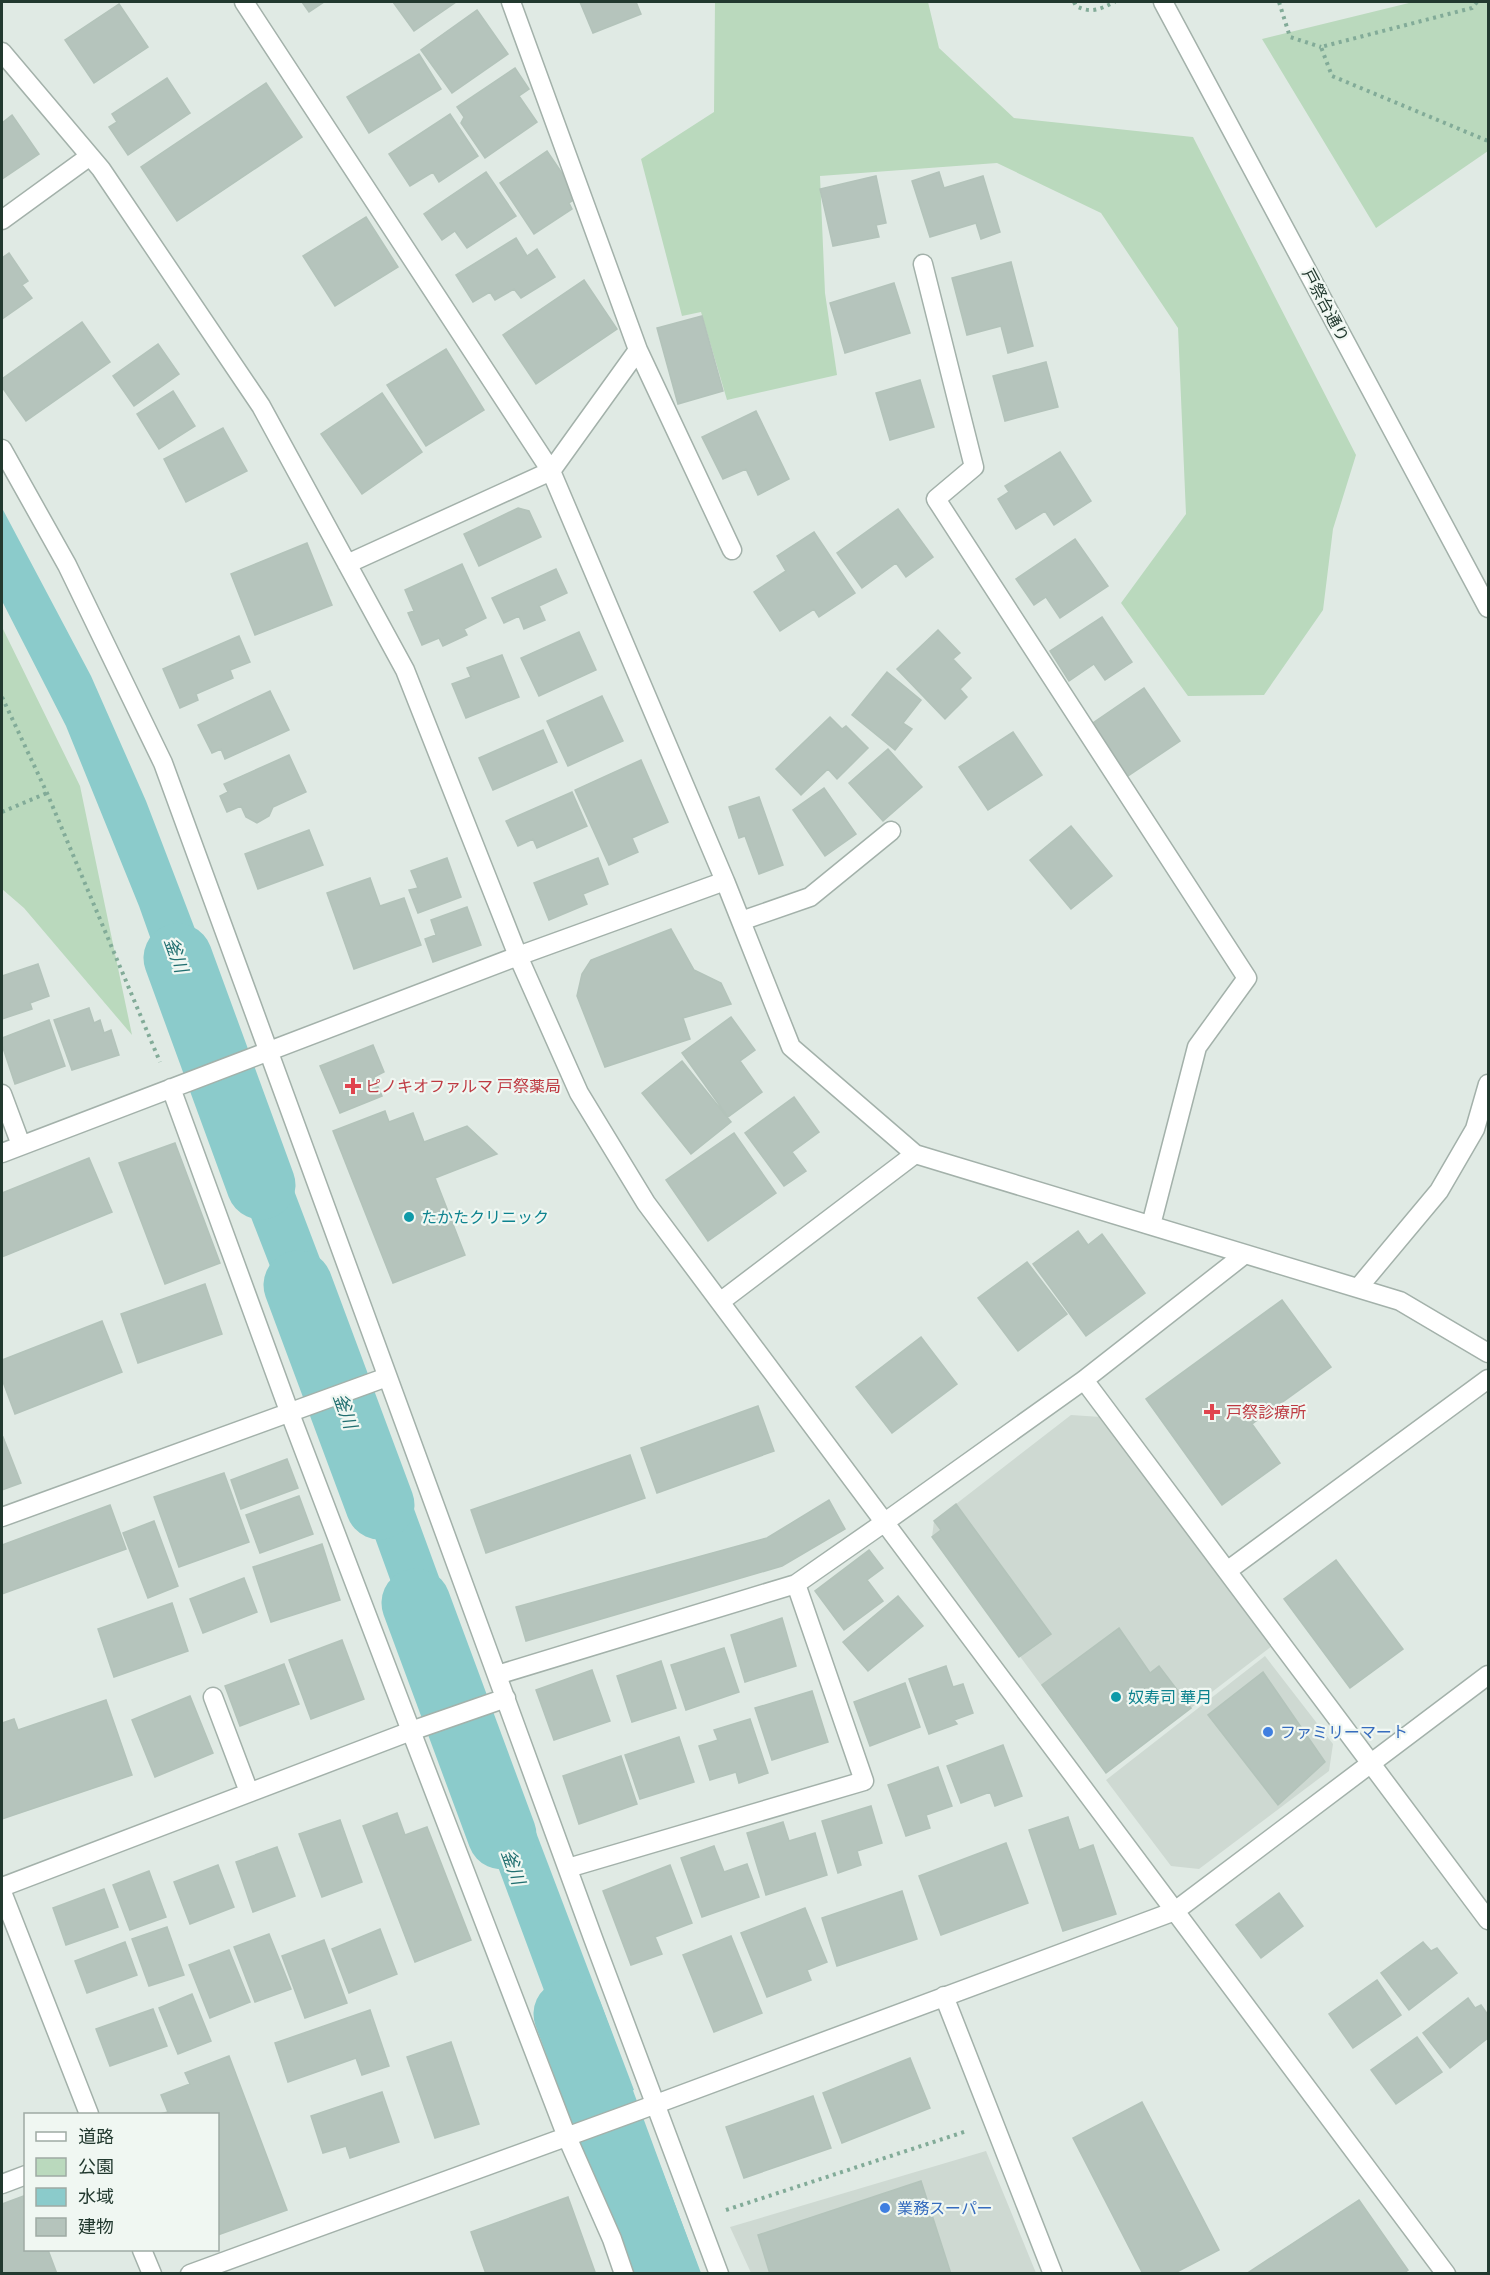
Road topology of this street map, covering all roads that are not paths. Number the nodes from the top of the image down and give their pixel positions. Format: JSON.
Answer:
{"nodes":[{"id":1,"x":244,"y":2,"type":"edge"},
{"id":2,"x":511,"y":2,"type":"edge"},
{"id":3,"x":1163,"y":2,"type":"edge"},
{"id":4,"x":2,"y":52,"type":"edge"},
{"id":5,"x":90,"y":156,"type":"junction"},
{"id":6,"x":2,"y":220,"type":"edge"},
{"id":7,"x":923,"y":264,"type":"dead end"},
{"id":8,"x":638,"y":350,"type":"junction"},
{"id":9,"x":2,"y":449,"type":"edge"},
{"id":10,"x":551,"y":471,"type":"junction"},
{"id":11,"x":732,"y":550,"type":"dead end"},
{"id":12,"x":347,"y":564,"type":"junction"},
{"id":13,"x":1488,"y":608,"type":"edge"},
{"id":14,"x":891,"y":831,"type":"dead end"},
{"id":15,"x":725,"y":881,"type":"junction"},
{"id":16,"x":741,"y":921,"type":"junction"},
{"id":17,"x":518,"y":956,"type":"junction"},
{"id":18,"x":269,"y":1052,"type":"junction"},
{"id":19,"x":1488,"y":1084,"type":"edge"},
{"id":20,"x":176,"y":1086,"type":"junction"},
{"id":21,"x":2,"y":1094,"type":"edge"},
{"id":22,"x":21,"y":1145,"type":"junction"},
{"id":23,"x":2,"y":1153,"type":"edge"},
{"id":24,"x":915,"y":1154,"type":"junction"},
{"id":25,"x":1151,"y":1225,"type":"junction"},
{"id":26,"x":1245,"y":1254,"type":"junction"},
{"id":27,"x":1358,"y":1288,"type":"junction"},
{"id":28,"x":720,"y":1302,"type":"junction"},
{"id":29,"x":1488,"y":1353,"type":"edge"},
{"id":30,"x":387,"y":1377,"type":"junction"},
{"id":31,"x":1488,"y":1379,"type":"edge"},
{"id":32,"x":1084,"y":1380,"type":"junction"},
{"id":33,"x":289,"y":1411,"type":"junction"},
{"id":34,"x":2,"y":1517,"type":"edge"},
{"id":35,"x":885,"y":1522,"type":"junction"},
{"id":36,"x":1227,"y":1571,"type":"junction"},
{"id":37,"x":796,"y":1584,"type":"junction"},
{"id":38,"x":497,"y":1675,"type":"junction"},
{"id":39,"x":1488,"y":1675,"type":"edge"},
{"id":40,"x":213,"y":1697,"type":"dead end"},
{"id":41,"x":506,"y":1698,"type":"junction"},
{"id":42,"x":411,"y":1731,"type":"junction"},
{"id":43,"x":1371,"y":1764,"type":"junction"},
{"id":44,"x":249,"y":1792,"type":"junction"},
{"id":45,"x":568,"y":1868,"type":"junction"},
{"id":46,"x":2,"y":1887,"type":"edge"},
{"id":47,"x":2,"y":1892,"type":"edge"},
{"id":48,"x":1175,"y":1911,"type":"junction"},
{"id":49,"x":1488,"y":1920,"type":"edge"},
{"id":50,"x":944,"y":1996,"type":"junction"},
{"id":51,"x":648,"y":2106,"type":"junction"},
{"id":52,"x":88,"y":2113,"type":"edge"},
{"id":53,"x":575,"y":2133,"type":"junction"},
{"id":54,"x":24,"y":2176,"type":"edge"},
{"id":55,"x":2,"y":2184,"type":"edge"},
{"id":56,"x":142,"y":2251,"type":"edge"},
{"id":57,"x":152,"y":2274,"type":"edge"},
{"id":58,"x":190,"y":2274,"type":"edge"},
{"id":59,"x":624,"y":2274,"type":"edge"},
{"id":60,"x":719,"y":2274,"type":"edge"},
{"id":61,"x":1053,"y":2274,"type":"edge"},
{"id":62,"x":1446,"y":2274,"type":"edge"}],
"edges":[{"from":1,"to":10,"type":"street"},
{"from":2,"to":8,"type":"street"},
{"from":3,"to":13,"type":"street","name":"戸祭台通り"},
{"from":4,"to":5,"type":"street"},
{"from":5,"to":6,"type":"street"},
{"from":5,"to":12,"type":"street"},
{"from":7,"to":25,"type":"street"},
{"from":8,"to":10,"type":"street"},
{"from":8,"to":11,"type":"street"},
{"from":9,"to":18,"type":"street"},
{"from":10,"to":12,"type":"street"},
{"from":10,"to":15,"type":"street"},
{"from":12,"to":17,"type":"street"},
{"from":14,"to":16,"type":"street"},
{"from":15,"to":16,"type":"street"},
{"from":15,"to":17,"type":"street"},
{"from":16,"to":24,"type":"street"},
{"from":17,"to":18,"type":"street"},
{"from":17,"to":28,"type":"street"},
{"from":18,"to":20,"type":"street"},
{"from":18,"to":30,"type":"street"},
{"from":19,"to":27,"type":"street"},
{"from":20,"to":22,"type":"street"},
{"from":20,"to":33,"type":"street"},
{"from":21,"to":22,"type":"street"},
{"from":22,"to":23,"type":"street"},
{"from":24,"to":25,"type":"street"},
{"from":24,"to":28,"type":"street"},
{"from":25,"to":26,"type":"street"},
{"from":26,"to":27,"type":"street"},
{"from":26,"to":32,"type":"street"},
{"from":27,"to":29,"type":"street"},
{"from":28,"to":35,"type":"street"},
{"from":30,"to":33,"type":"street"},
{"from":30,"to":38,"type":"street"},
{"from":31,"to":36,"type":"street"},
{"from":32,"to":35,"type":"street"},
{"from":32,"to":36,"type":"street"},
{"from":33,"to":34,"type":"street"},
{"from":33,"to":42,"type":"street"},
{"from":35,"to":37,"type":"street"},
{"from":35,"to":48,"type":"street"},
{"from":36,"to":43,"type":"street"},
{"from":37,"to":38,"type":"street"},
{"from":37,"to":45,"type":"street"},
{"from":38,"to":41,"type":"street"},
{"from":39,"to":43,"type":"street"},
{"from":40,"to":44,"type":"street"},
{"from":41,"to":42,"type":"street"},
{"from":41,"to":45,"type":"street"},
{"from":42,"to":44,"type":"street"},
{"from":42,"to":53,"type":"street"},
{"from":43,"to":48,"type":"street"},
{"from":43,"to":49,"type":"street"},
{"from":44,"to":46,"type":"street"},
{"from":45,"to":51,"type":"street"},
{"from":47,"to":52,"type":"street"},
{"from":48,"to":50,"type":"street"},
{"from":48,"to":62,"type":"street"},
{"from":50,"to":51,"type":"street"},
{"from":50,"to":61,"type":"street"},
{"from":51,"to":53,"type":"street"},
{"from":51,"to":60,"type":"street"},
{"from":53,"to":58,"type":"street"},
{"from":53,"to":59,"type":"street"},
{"from":54,"to":55,"type":"street"},
{"from":56,"to":57,"type":"street"}]}
